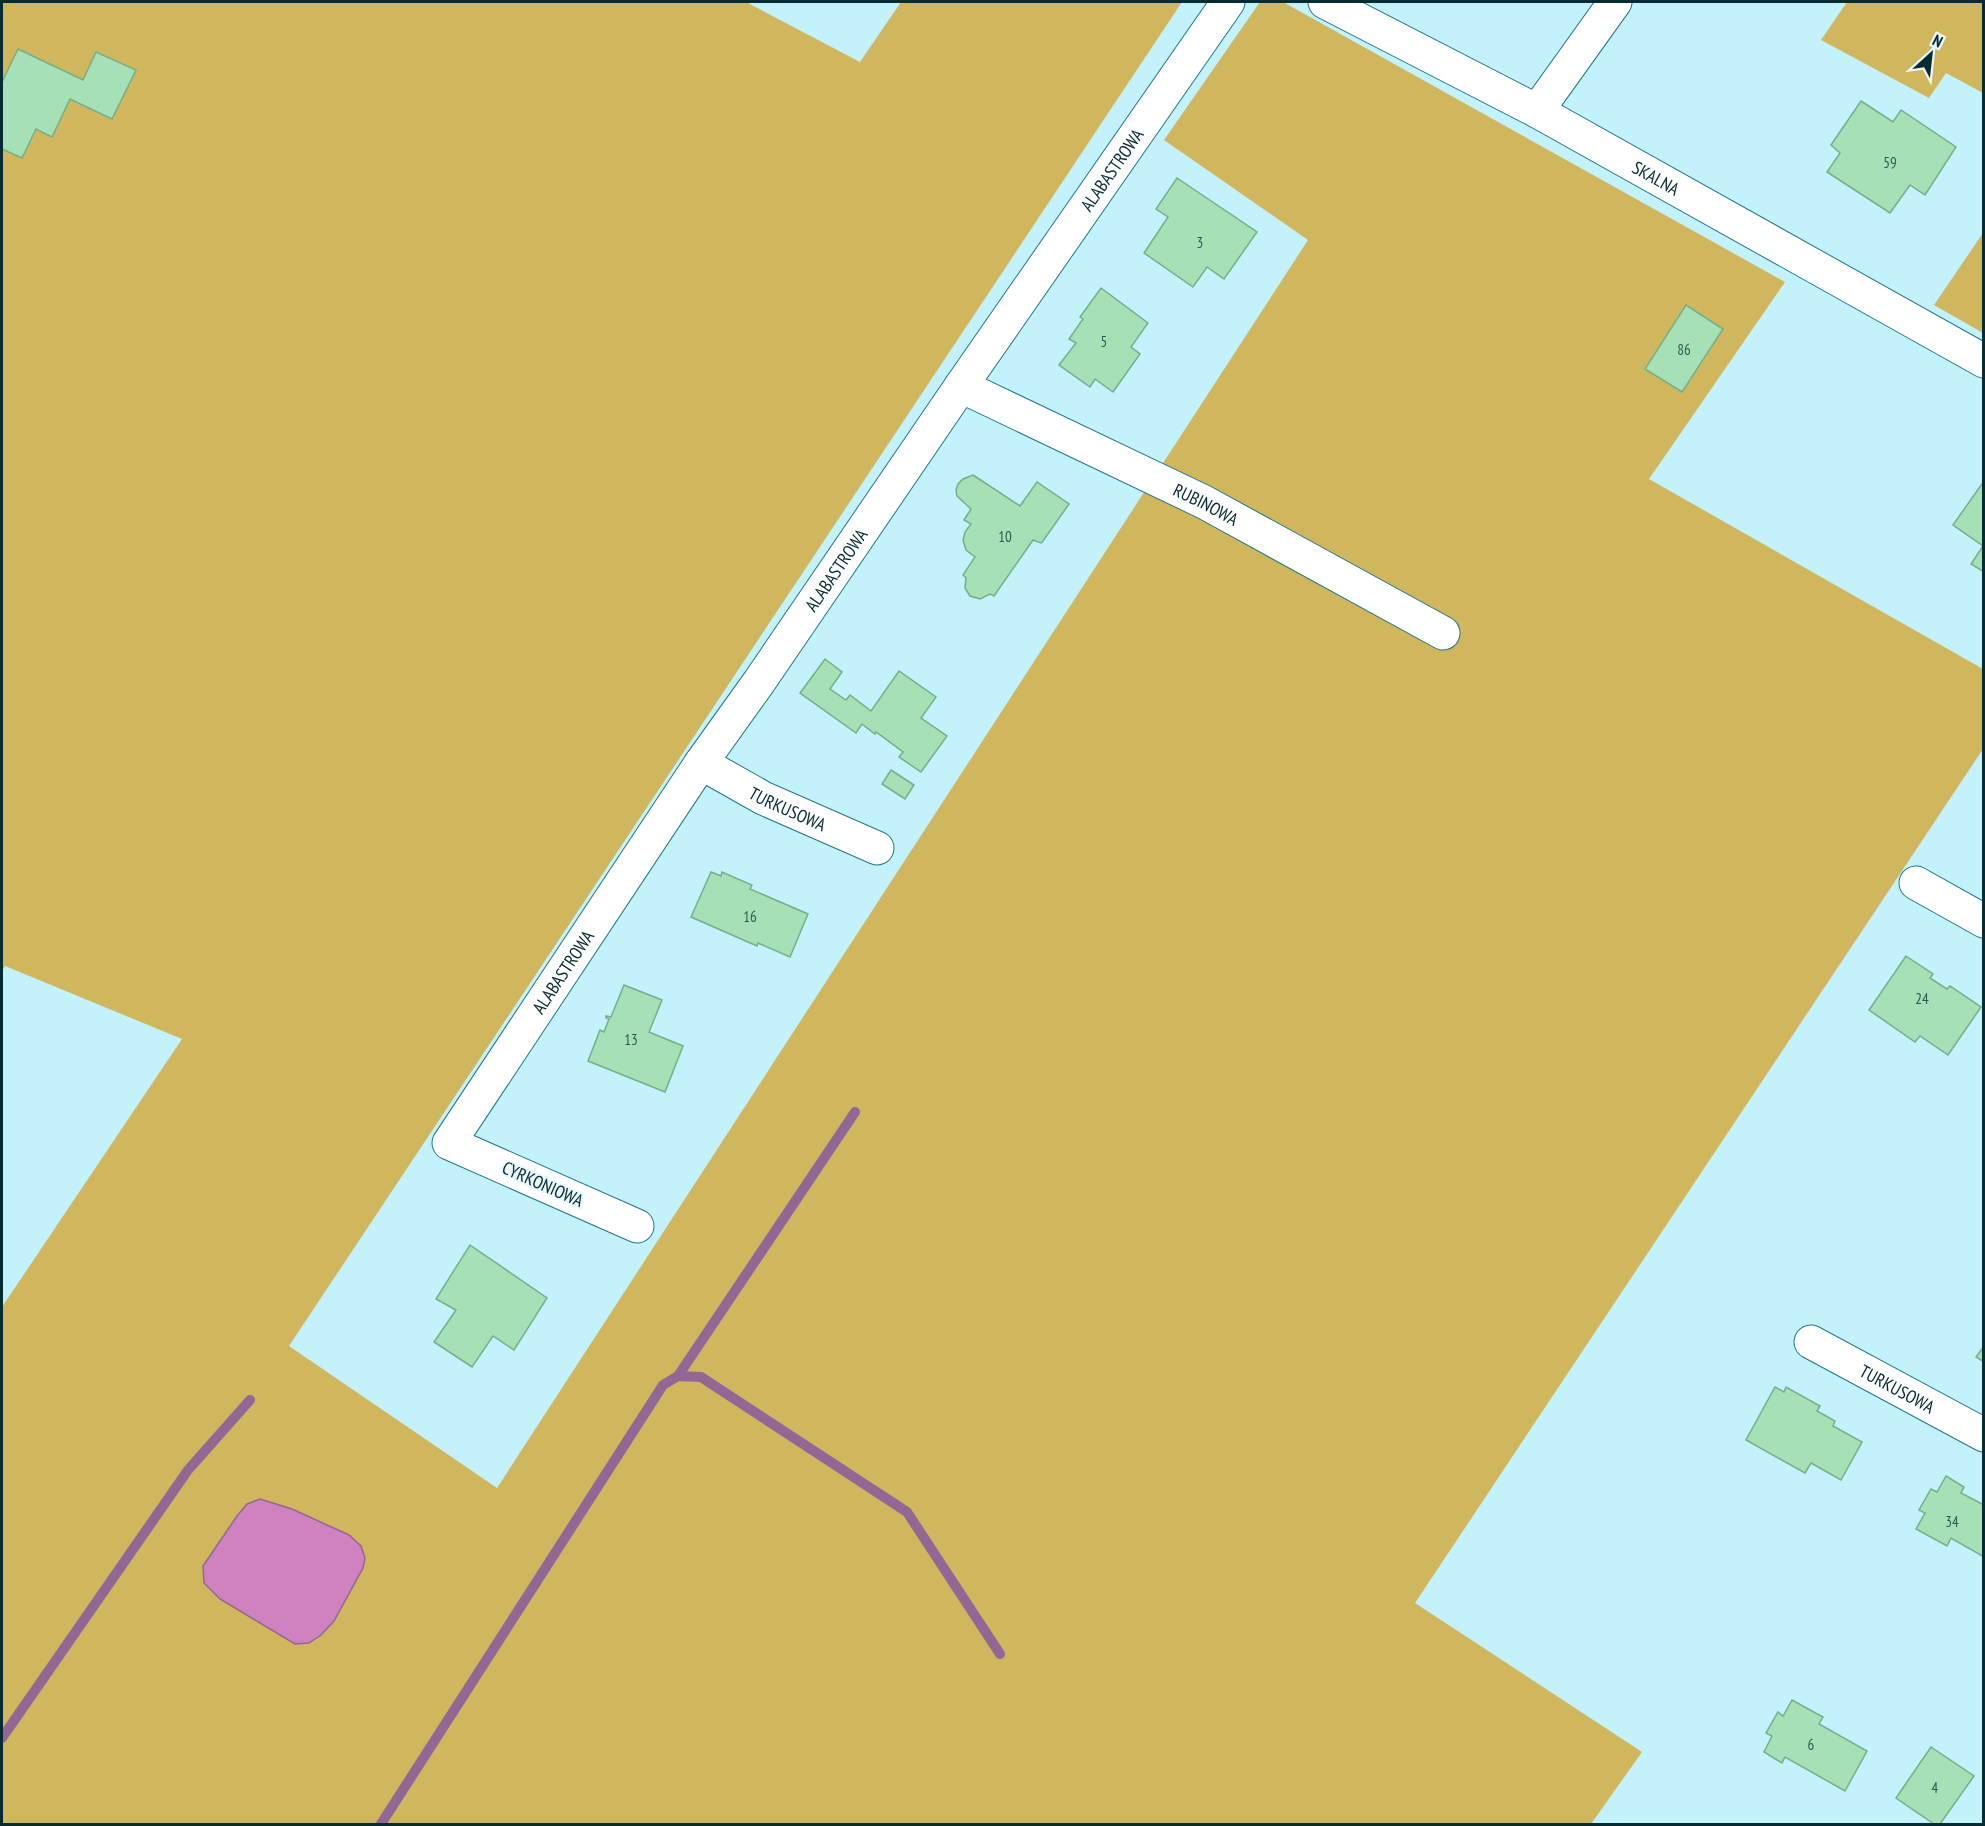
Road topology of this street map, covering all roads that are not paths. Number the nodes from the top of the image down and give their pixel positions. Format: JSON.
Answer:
{"nodes":[{"id":1,"x":1228,"y":2,"type":"edge"},
{"id":2,"x":1325,"y":2,"type":"edge"},
{"id":3,"x":1615,"y":2,"type":"edge"},
{"id":4,"x":1537,"y":111,"type":"junction"},
{"id":5,"x":1983,"y":361,"type":"edge"},
{"id":6,"x":961,"y":386,"type":"junction"},
{"id":7,"x":1443,"y":633,"type":"dead end"},
{"id":8,"x":701,"y":764,"type":"junction"},
{"id":9,"x":877,"y":848,"type":"dead end"},
{"id":10,"x":1916,"y":883,"type":"dead end"},
{"id":11,"x":1983,"y":921,"type":"edge"},
{"id":12,"x":449,"y":1143,"type":"joint"},
{"id":13,"x":637,"y":1226,"type":"dead end"},
{"id":14,"x":1811,"y":1342,"type":"dead end"},
{"id":15,"x":1983,"y":1435,"type":"edge"}],
"edges":[{"from":1,"to":6,"type":"street","name":"ALABASTROWA"},
{"from":2,"to":4,"type":"street","name":"SKALNA"},
{"from":3,"to":4,"type":"street"},
{"from":4,"to":5,"type":"street","name":"SKALNA"},
{"from":6,"to":7,"type":"street","name":"RUBINOWA"},
{"from":6,"to":8,"type":"street","name":"ALABASTROWA"},
{"from":8,"to":9,"type":"street","name":"TURKUSOWA"},
{"from":8,"to":12,"type":"street","name":"ALABASTROWA"},
{"from":10,"to":11,"type":"street"},
{"from":12,"to":13,"type":"street","name":"CYRKONIOWA"},
{"from":14,"to":15,"type":"street","name":"TURKUSOWA"}]}
